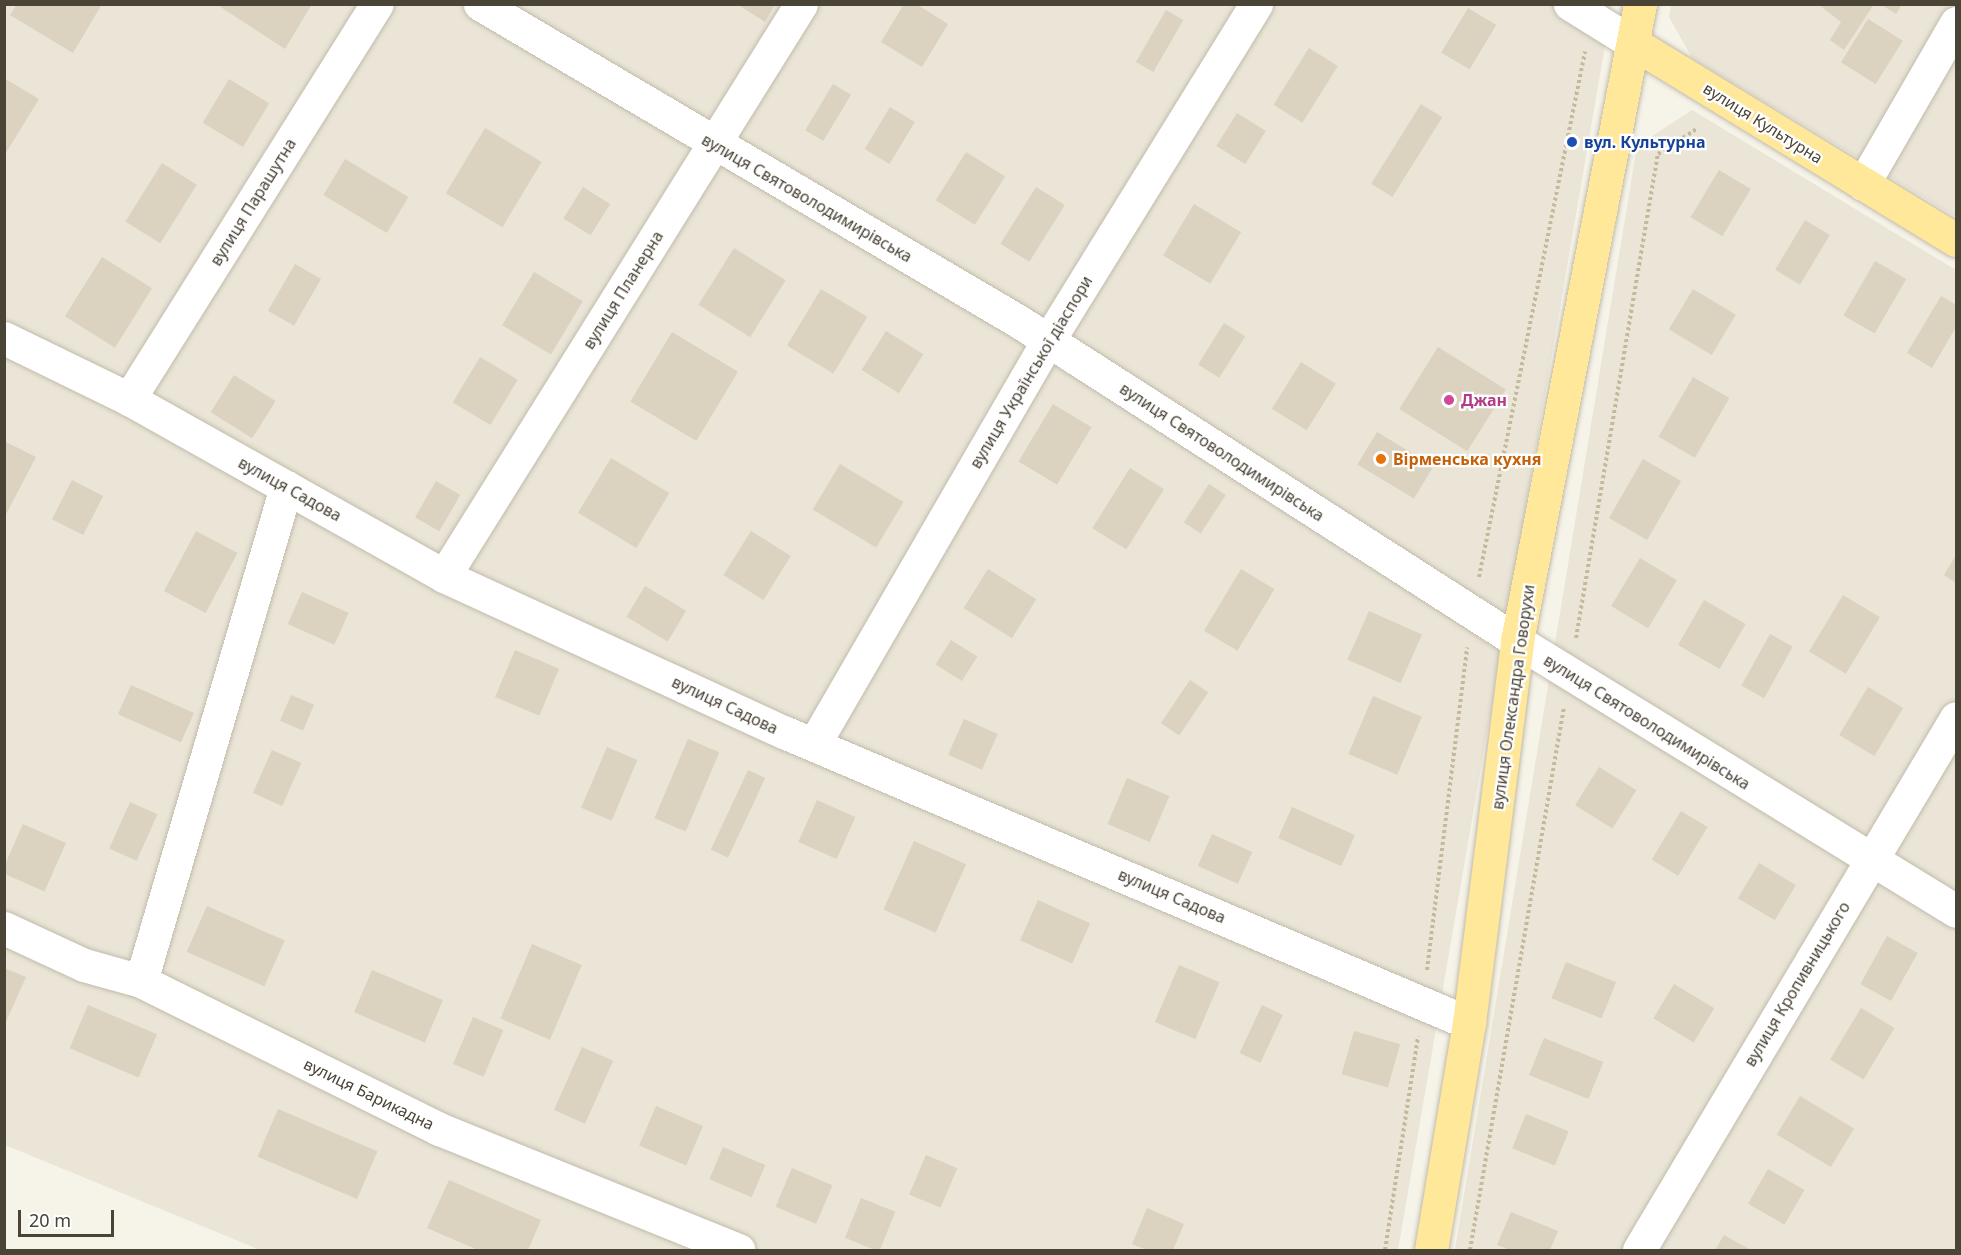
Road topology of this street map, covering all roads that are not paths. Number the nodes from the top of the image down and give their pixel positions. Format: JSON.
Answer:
{"nodes":[{"id":1,"x":377,"y":4,"type":"edge"},
{"id":2,"x":480,"y":4,"type":"edge"},
{"id":3,"x":801,"y":4,"type":"edge"},
{"id":4,"x":1256,"y":4,"type":"edge"},
{"id":5,"x":1570,"y":4,"type":"edge"},
{"id":6,"x":1640,"y":4,"type":"edge"},
{"id":7,"x":1956,"y":23,"type":"edge"},
{"id":8,"x":1633,"y":43,"type":"junction"},
{"id":9,"x":715,"y":144,"type":"junction"},
{"id":10,"x":1863,"y":184,"type":"junction"},
{"id":11,"x":1956,"y":240,"type":"edge"},
{"id":12,"x":4,"y":338,"type":"edge"},
{"id":13,"x":1048,"y":341,"type":"junction"},
{"id":14,"x":129,"y":399,"type":"junction"},
{"id":15,"x":286,"y":487,"type":"junction"},
{"id":16,"x":444,"y":576,"type":"junction"},
{"id":17,"x":1517,"y":641,"type":"junction"},
{"id":18,"x":1956,"y":718,"type":"edge"},
{"id":19,"x":814,"y":744,"type":"junction"},
{"id":20,"x":1871,"y":860,"type":"junction"},
{"id":21,"x":1956,"y":911,"type":"edge"},
{"id":22,"x":4,"y":928,"type":"edge"},
{"id":23,"x":141,"y":981,"type":"junction"},
{"id":24,"x":1469,"y":1023,"type":"junction"},
{"id":25,"x":739,"y":1251,"type":"edge"},
{"id":26,"x":1431,"y":1251,"type":"edge"},
{"id":27,"x":1639,"y":1251,"type":"edge"}],
"edges":[{"from":1,"to":14,"type":"street","name":"вулиця Парашутна"},
{"from":2,"to":9,"type":"street","name":"вулиця Святоволодимирівська"},
{"from":3,"to":9,"type":"street","name":"вулиця Планерна"},
{"from":4,"to":13,"type":"street","name":"вулиця Української діаспори"},
{"from":5,"to":8,"type":"street","name":"вулиця Культурна"},
{"from":6,"to":8,"type":"main road","name":"вулиця Олександра Говорухи"},
{"from":7,"to":10,"type":"street"},
{"from":8,"to":10,"type":"main road","name":"вулиця Культурна"},
{"from":8,"to":17,"type":"main road","name":"вулиця Олександра Говорухи"},
{"from":9,"to":13,"type":"street","name":"вулиця Святоволодимирівська"},
{"from":9,"to":16,"type":"street","name":"вулиця Планерна"},
{"from":10,"to":11,"type":"main road","name":"вулиця Культурна"},
{"from":12,"to":14,"type":"street","name":"вулиця Садова"},
{"from":13,"to":17,"type":"street","name":"вулиця Святоволодимирівська"},
{"from":13,"to":19,"type":"street","name":"вулиця Української діаспори"},
{"from":14,"to":15,"type":"street","name":"вулиця Садова"},
{"from":15,"to":16,"type":"street","name":"вулиця Садова"},
{"from":15,"to":23,"type":"street"},
{"from":16,"to":19,"type":"street","name":"вулиця Садова"},
{"from":17,"to":20,"type":"street","name":"вулиця Святоволодимирівська"},
{"from":17,"to":24,"type":"main road","name":"вулиця Олександра Говорухи"},
{"from":18,"to":20,"type":"street","name":"вулиця Кропивницького"},
{"from":19,"to":24,"type":"street","name":"вулиця Садова"},
{"from":20,"to":21,"type":"street","name":"вулиця Святоволодимирівська"},
{"from":20,"to":27,"type":"street","name":"вулиця Кропивницького"},
{"from":22,"to":23,"type":"street","name":"вулиця Барикадна"},
{"from":23,"to":25,"type":"street","name":"вулиця Барикадна"},
{"from":24,"to":26,"type":"main road","name":"вулиця Олександра Говорухи"}]}
